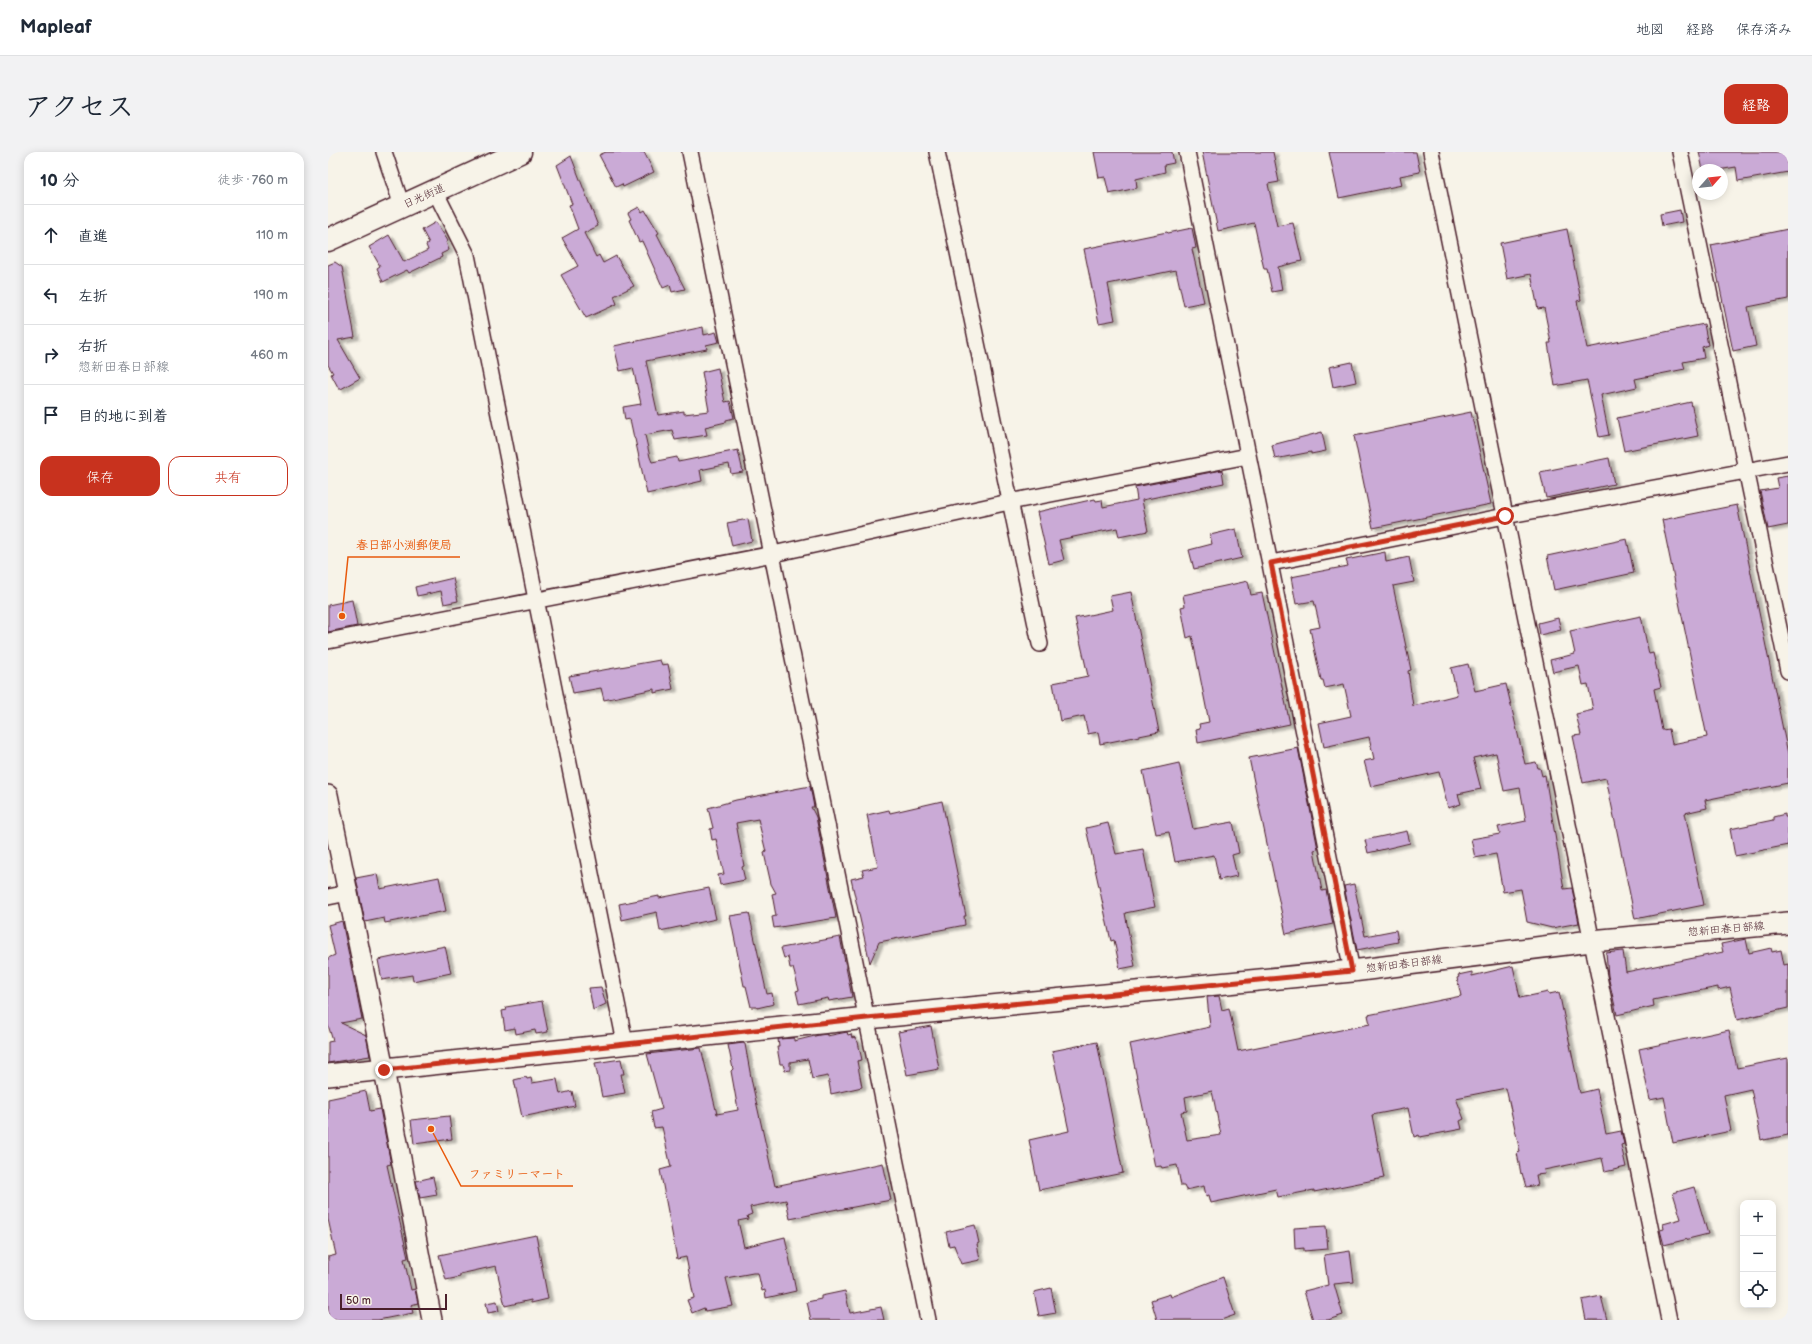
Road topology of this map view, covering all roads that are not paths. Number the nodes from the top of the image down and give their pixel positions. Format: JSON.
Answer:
{"nodes":[{"id":1,"x":384,"y":152,"type":"edge"},
{"id":2,"x":520,"y":152,"type":"edge"},
{"id":3,"x":690,"y":152,"type":"edge"},
{"id":4,"x":937,"y":152,"type":"edge"},
{"id":5,"x":1187,"y":152,"type":"edge"},
{"id":6,"x":1431,"y":152,"type":"edge"},
{"id":7,"x":1680,"y":152,"type":"edge"},
{"id":8,"x":435,"y":191,"type":"junction"},
{"id":9,"x":402,"y":206,"type":"junction"},
{"id":10,"x":328,"y":240,"type":"edge"},
{"id":11,"x":1248,"y":456,"type":"junction"},
{"id":12,"x":1788,"y":463,"type":"edge"},
{"id":13,"x":1746,"y":472,"type":"junction"},
{"id":14,"x":1009,"y":502,"type":"junction"},
{"id":15,"x":1505,"y":516,"type":"junction"},
{"id":16,"x":772,"y":554,"type":"junction"},
{"id":17,"x":1271,"y":563,"type":"junction"},
{"id":18,"x":537,"y":600,"type":"junction"},
{"id":19,"x":328,"y":641,"type":"edge"},
{"id":20,"x":1040,"y":644,"type":"dead end"},
{"id":21,"x":1788,"y":671,"type":"edge"},
{"id":22,"x":328,"y":795,"type":"edge"},
{"id":23,"x":348,"y":893,"type":"junction"},
{"id":24,"x":328,"y":897,"type":"edge"},
{"id":25,"x":1788,"y":923,"type":"edge"},
{"id":26,"x":1591,"y":941,"type":"junction"},
{"id":27,"x":1352,"y":971,"type":"junction"},
{"id":28,"x":867,"y":1018,"type":"junction"},
{"id":29,"x":625,"y":1043,"type":"junction"},
{"id":30,"x":384,"y":1070,"type":"junction"},
{"id":31,"x":328,"y":1075,"type":"edge"},
{"id":32,"x":432,"y":1320,"type":"edge"},
{"id":33,"x":928,"y":1320,"type":"edge"},
{"id":34,"x":1669,"y":1320,"type":"edge"}],
"edges":[{"from":1,"to":9,"type":"street"},
{"from":2,"to":8,"type":"highway","name":"日光街道"},
{"from":3,"to":16,"type":"street"},
{"from":4,"to":14,"type":"street"},
{"from":5,"to":11,"type":"street"},
{"from":6,"to":15,"type":"street"},
{"from":7,"to":13,"type":"street"},
{"from":8,"to":9,"type":"highway","name":"日光街道"},
{"from":8,"to":18,"type":"street"},
{"from":9,"to":10,"type":"highway","name":"日光街道"},
{"from":11,"to":14,"type":"street"},
{"from":11,"to":17,"type":"street"},
{"from":12,"to":13,"type":"street"},
{"from":13,"to":15,"type":"street"},
{"from":13,"to":21,"type":"street"},
{"from":14,"to":16,"type":"street"},
{"from":14,"to":20,"type":"street"},
{"from":15,"to":17,"type":"street"},
{"from":15,"to":26,"type":"street"},
{"from":16,"to":18,"type":"street"},
{"from":16,"to":28,"type":"street"},
{"from":17,"to":27,"type":"street"},
{"from":18,"to":19,"type":"street"},
{"from":18,"to":29,"type":"street"},
{"from":22,"to":23,"type":"street"},
{"from":23,"to":24,"type":"street"},
{"from":23,"to":30,"type":"street"},
{"from":25,"to":26,"type":"main road","name":"惣新田春日部線"},
{"from":26,"to":27,"type":"main road","name":"惣新田春日部線"},
{"from":26,"to":34,"type":"street"},
{"from":27,"to":28,"type":"main road","name":"惣新田春日部線"},
{"from":28,"to":29,"type":"main road","name":"惣新田春日部線"},
{"from":28,"to":33,"type":"street"},
{"from":29,"to":30,"type":"main road","name":"惣新田春日部線"},
{"from":30,"to":31,"type":"main road","name":"惣新田春日部線"},
{"from":30,"to":32,"type":"street"}]}
